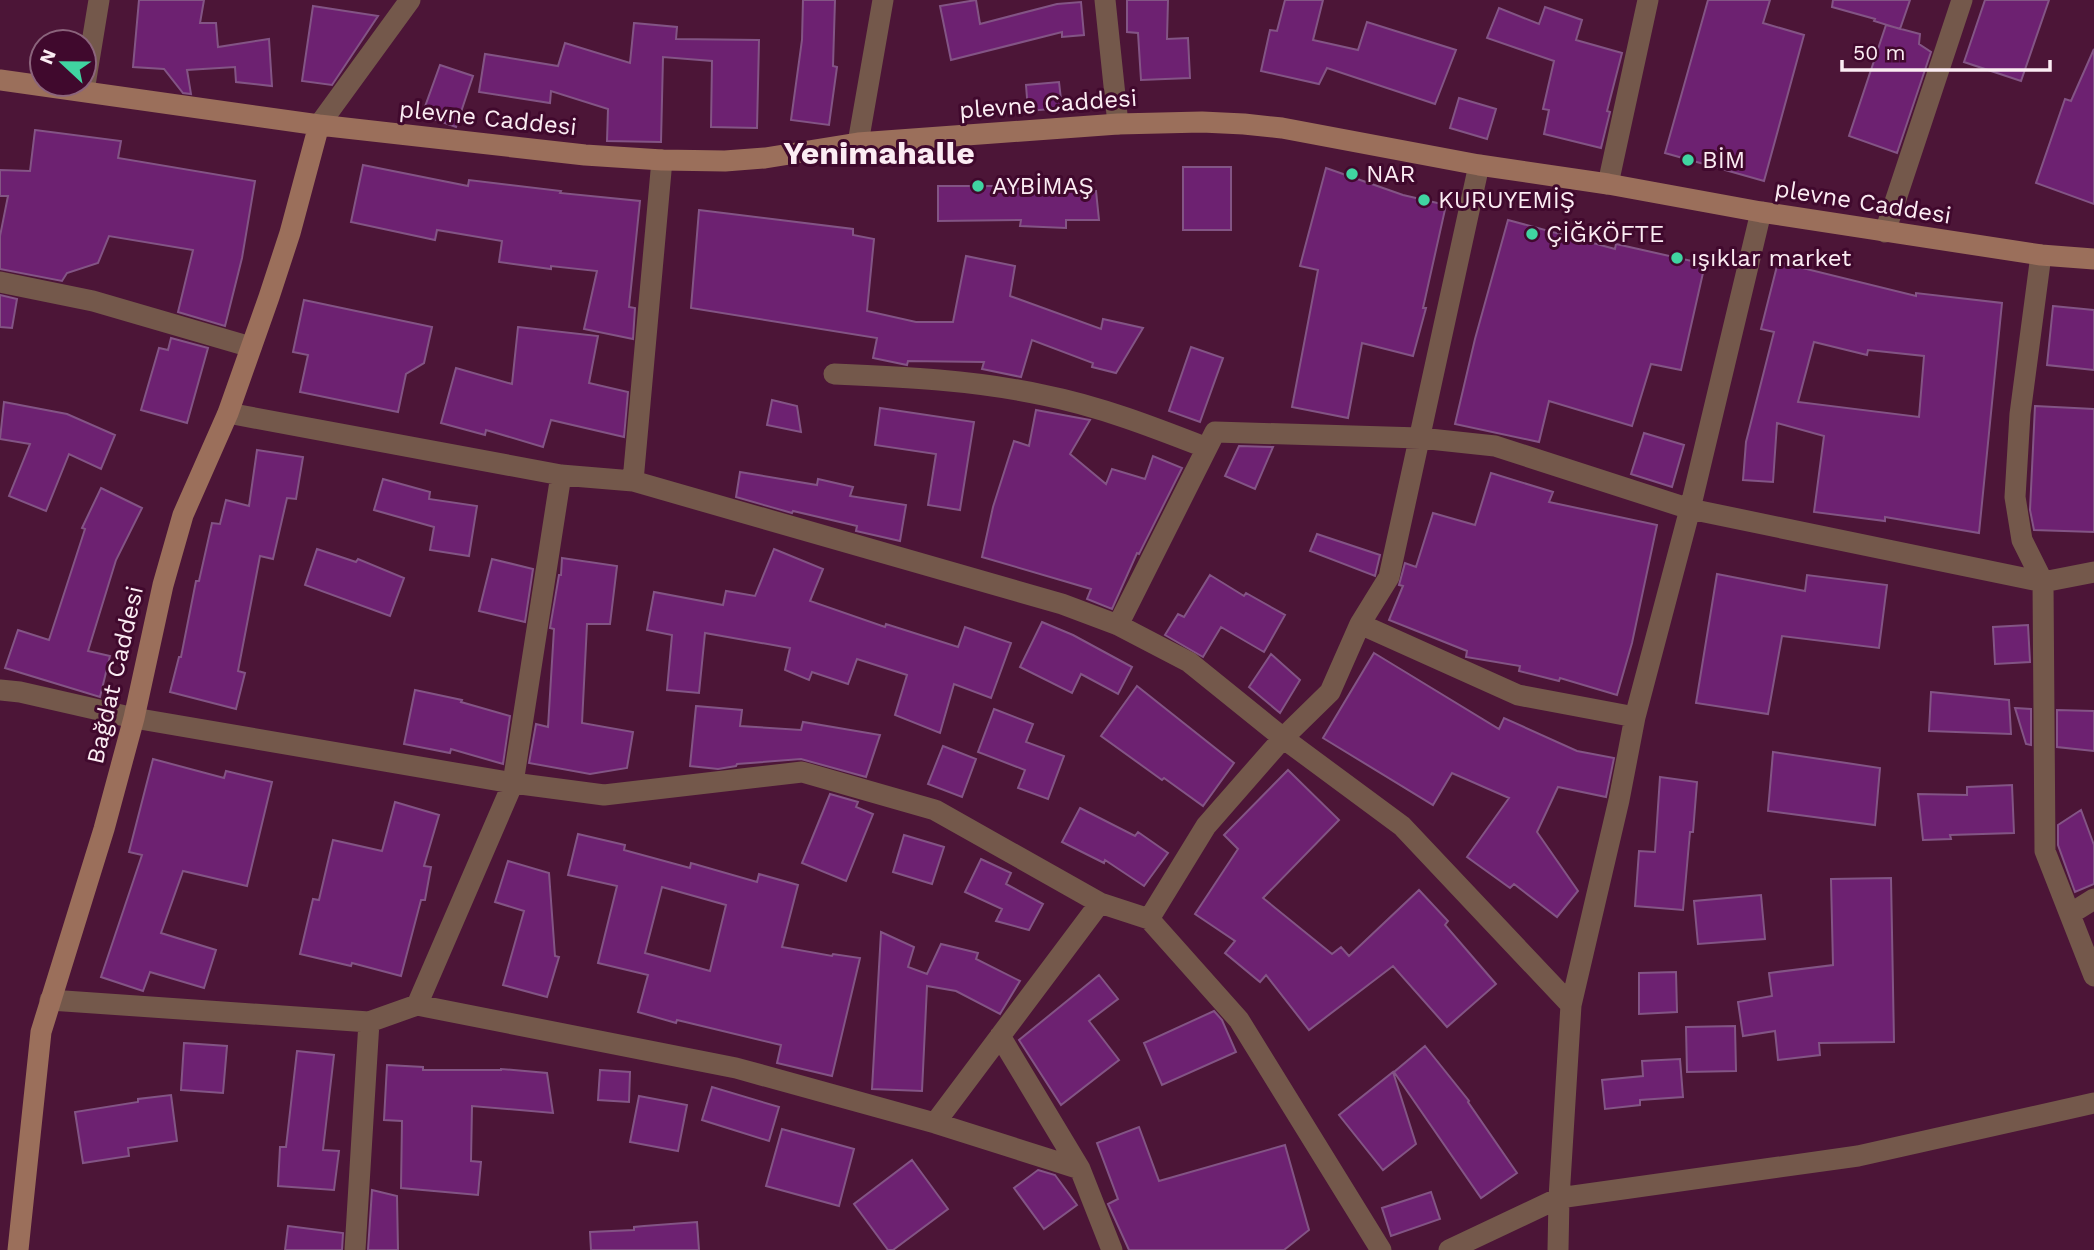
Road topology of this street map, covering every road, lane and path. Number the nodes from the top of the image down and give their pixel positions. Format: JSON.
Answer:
{"nodes":[{"id":1,"x":99,"y":0,"type":"edge"},
{"id":2,"x":410,"y":0,"type":"edge"},
{"id":3,"x":883,"y":0,"type":"edge"},
{"id":4,"x":1105,"y":0,"type":"edge"},
{"id":5,"x":1962,"y":0,"type":"edge"},
{"id":6,"x":1639,"y":3,"type":"edge"},
{"id":7,"x":94,"y":28,"type":"edge"},
{"id":8,"x":0,"y":80,"type":"edge"},
{"id":9,"x":28,"y":84,"type":"edge"},
{"id":10,"x":98,"y":93,"type":"edge"},
{"id":11,"x":1118,"y":124,"type":"junction"},
{"id":12,"x":319,"y":125,"type":"junction"},
{"id":13,"x":858,"y":143,"type":"junction"},
{"id":14,"x":662,"y":160,"type":"junction"},
{"id":15,"x":1479,"y":165,"type":"junction"},
{"id":16,"x":1608,"y":184,"type":"junction"},
{"id":17,"x":1761,"y":212,"type":"junction"},
{"id":18,"x":1885,"y":232,"type":"junction"},
{"id":19,"x":2040,"y":256,"type":"junction"},
{"id":20,"x":2094,"y":260,"type":"edge"},
{"id":21,"x":0,"y":282,"type":"edge"},
{"id":22,"x":251,"y":347,"type":"junction"},
{"id":23,"x":834,"y":374,"type":"dead end"},
{"id":24,"x":228,"y":413,"type":"junction"},
{"id":25,"x":1420,"y":438,"type":"junction"},
{"id":26,"x":1207,"y":448,"type":"junction"},
{"id":27,"x":561,"y":475,"type":"junction"},
{"id":28,"x":633,"y":481,"type":"junction"},
{"id":29,"x":1690,"y":509,"type":"junction"},
{"id":30,"x":2094,"y":572,"type":"edge"},
{"id":31,"x":2043,"y":582,"type":"junction"},
{"id":32,"x":1360,"y":624,"type":"junction"},
{"id":33,"x":1118,"y":625,"type":"junction"},
{"id":34,"x":0,"y":690,"type":"edge"},
{"id":35,"x":1635,"y":717,"type":"junction"},
{"id":36,"x":134,"y":718,"type":"junction"},
{"id":37,"x":1283,"y":738,"type":"junction"},
{"id":38,"x":513,"y":783,"type":"junction"},
{"id":39,"x":2094,"y":899,"type":"edge"},
{"id":40,"x":1100,"y":903,"type":"junction"},
{"id":41,"x":2070,"y":914,"type":"junction"},
{"id":42,"x":1149,"y":919,"type":"junction"},
{"id":43,"x":2094,"y":976,"type":"edge"},
{"id":44,"x":50,"y":1000,"type":"junction"},
{"id":45,"x":1571,"y":1004,"type":"junction"},
{"id":46,"x":418,"y":1005,"type":"junction"},
{"id":47,"x":369,"y":1022,"type":"junction"},
{"id":48,"x":1000,"y":1037,"type":"junction"},
{"id":49,"x":2094,"y":1102,"type":"edge"},
{"id":50,"x":935,"y":1123,"type":"junction"},
{"id":51,"x":1080,"y":1169,"type":"junction"},
{"id":52,"x":1559,"y":1198,"type":"junction"},
{"id":53,"x":18,"y":1250,"type":"edge"},
{"id":54,"x":355,"y":1250,"type":"edge"},
{"id":55,"x":1112,"y":1250,"type":"edge"},
{"id":56,"x":1381,"y":1250,"type":"edge"},
{"id":57,"x":1449,"y":1250,"type":"edge"},
{"id":58,"x":1558,"y":1250,"type":"edge"}],
"edges":[{"from":1,"to":7,"type":"street"},
{"from":2,"to":12,"type":"street"},
{"from":3,"to":13,"type":"street"},
{"from":4,"to":11,"type":"street"},
{"from":5,"to":18,"type":"street"},
{"from":6,"to":16,"type":"street"},
{"from":8,"to":9,"type":"street","name":"plevne Caddesi"},
{"from":10,"to":12,"type":"street","name":"plevne Caddesi"},
{"from":11,"to":13,"type":"street","name":"plevne Caddesi"},
{"from":11,"to":15,"type":"street","name":"plevne Caddesi"},
{"from":12,"to":14,"type":"street","name":"plevne Caddesi"},
{"from":12,"to":22,"type":"street","name":"Bağdat Caddesi"},
{"from":13,"to":14,"type":"street","name":"plevne Caddesi"},
{"from":14,"to":28,"type":"street"},
{"from":15,"to":16,"type":"street","name":"plevne Caddesi"},
{"from":15,"to":25,"type":"street"},
{"from":16,"to":17,"type":"street","name":"plevne Caddesi"},
{"from":17,"to":18,"type":"street","name":"plevne Caddesi"},
{"from":17,"to":29,"type":"street"},
{"from":18,"to":19,"type":"street","name":"plevne Caddesi"},
{"from":19,"to":20,"type":"street","name":"plevne Caddesi"},
{"from":19,"to":31,"type":"street"},
{"from":21,"to":22,"type":"street"},
{"from":22,"to":24,"type":"street","name":"Bağdat Caddesi"},
{"from":23,"to":26,"type":"street"},
{"from":24,"to":27,"type":"street"},
{"from":24,"to":36,"type":"street","name":"Bağdat Caddesi"},
{"from":25,"to":26,"type":"street"},
{"from":25,"to":29,"type":"street"},
{"from":25,"to":32,"type":"street"},
{"from":26,"to":33,"type":"street"},
{"from":27,"to":28,"type":"street"},
{"from":27,"to":38,"type":"street"},
{"from":28,"to":33,"type":"street"},
{"from":29,"to":31,"type":"street"},
{"from":29,"to":35,"type":"street"},
{"from":30,"to":31,"type":"street"},
{"from":31,"to":41,"type":"street"},
{"from":32,"to":35,"type":"street"},
{"from":32,"to":37,"type":"street"},
{"from":33,"to":37,"type":"street"},
{"from":34,"to":36,"type":"street"},
{"from":35,"to":45,"type":"street"},
{"from":36,"to":38,"type":"street"},
{"from":36,"to":44,"type":"street","name":"Bağdat Caddesi"},
{"from":37,"to":42,"type":"street"},
{"from":37,"to":45,"type":"street"},
{"from":38,"to":40,"type":"street"},
{"from":38,"to":46,"type":"street"},
{"from":39,"to":41,"type":"street"},
{"from":40,"to":42,"type":"street"},
{"from":40,"to":48,"type":"street"},
{"from":41,"to":43,"type":"street"},
{"from":42,"to":56,"type":"street"},
{"from":44,"to":47,"type":"street"},
{"from":44,"to":53,"type":"street","name":"Bağdat Caddesi"},
{"from":45,"to":52,"type":"street"},
{"from":46,"to":47,"type":"street"},
{"from":46,"to":50,"type":"street"},
{"from":47,"to":54,"type":"street"},
{"from":48,"to":50,"type":"street"},
{"from":48,"to":51,"type":"street"},
{"from":49,"to":52,"type":"street"},
{"from":50,"to":51,"type":"street"},
{"from":51,"to":55,"type":"street"},
{"from":52,"to":57,"type":"street"},
{"from":52,"to":58,"type":"street"}]}
